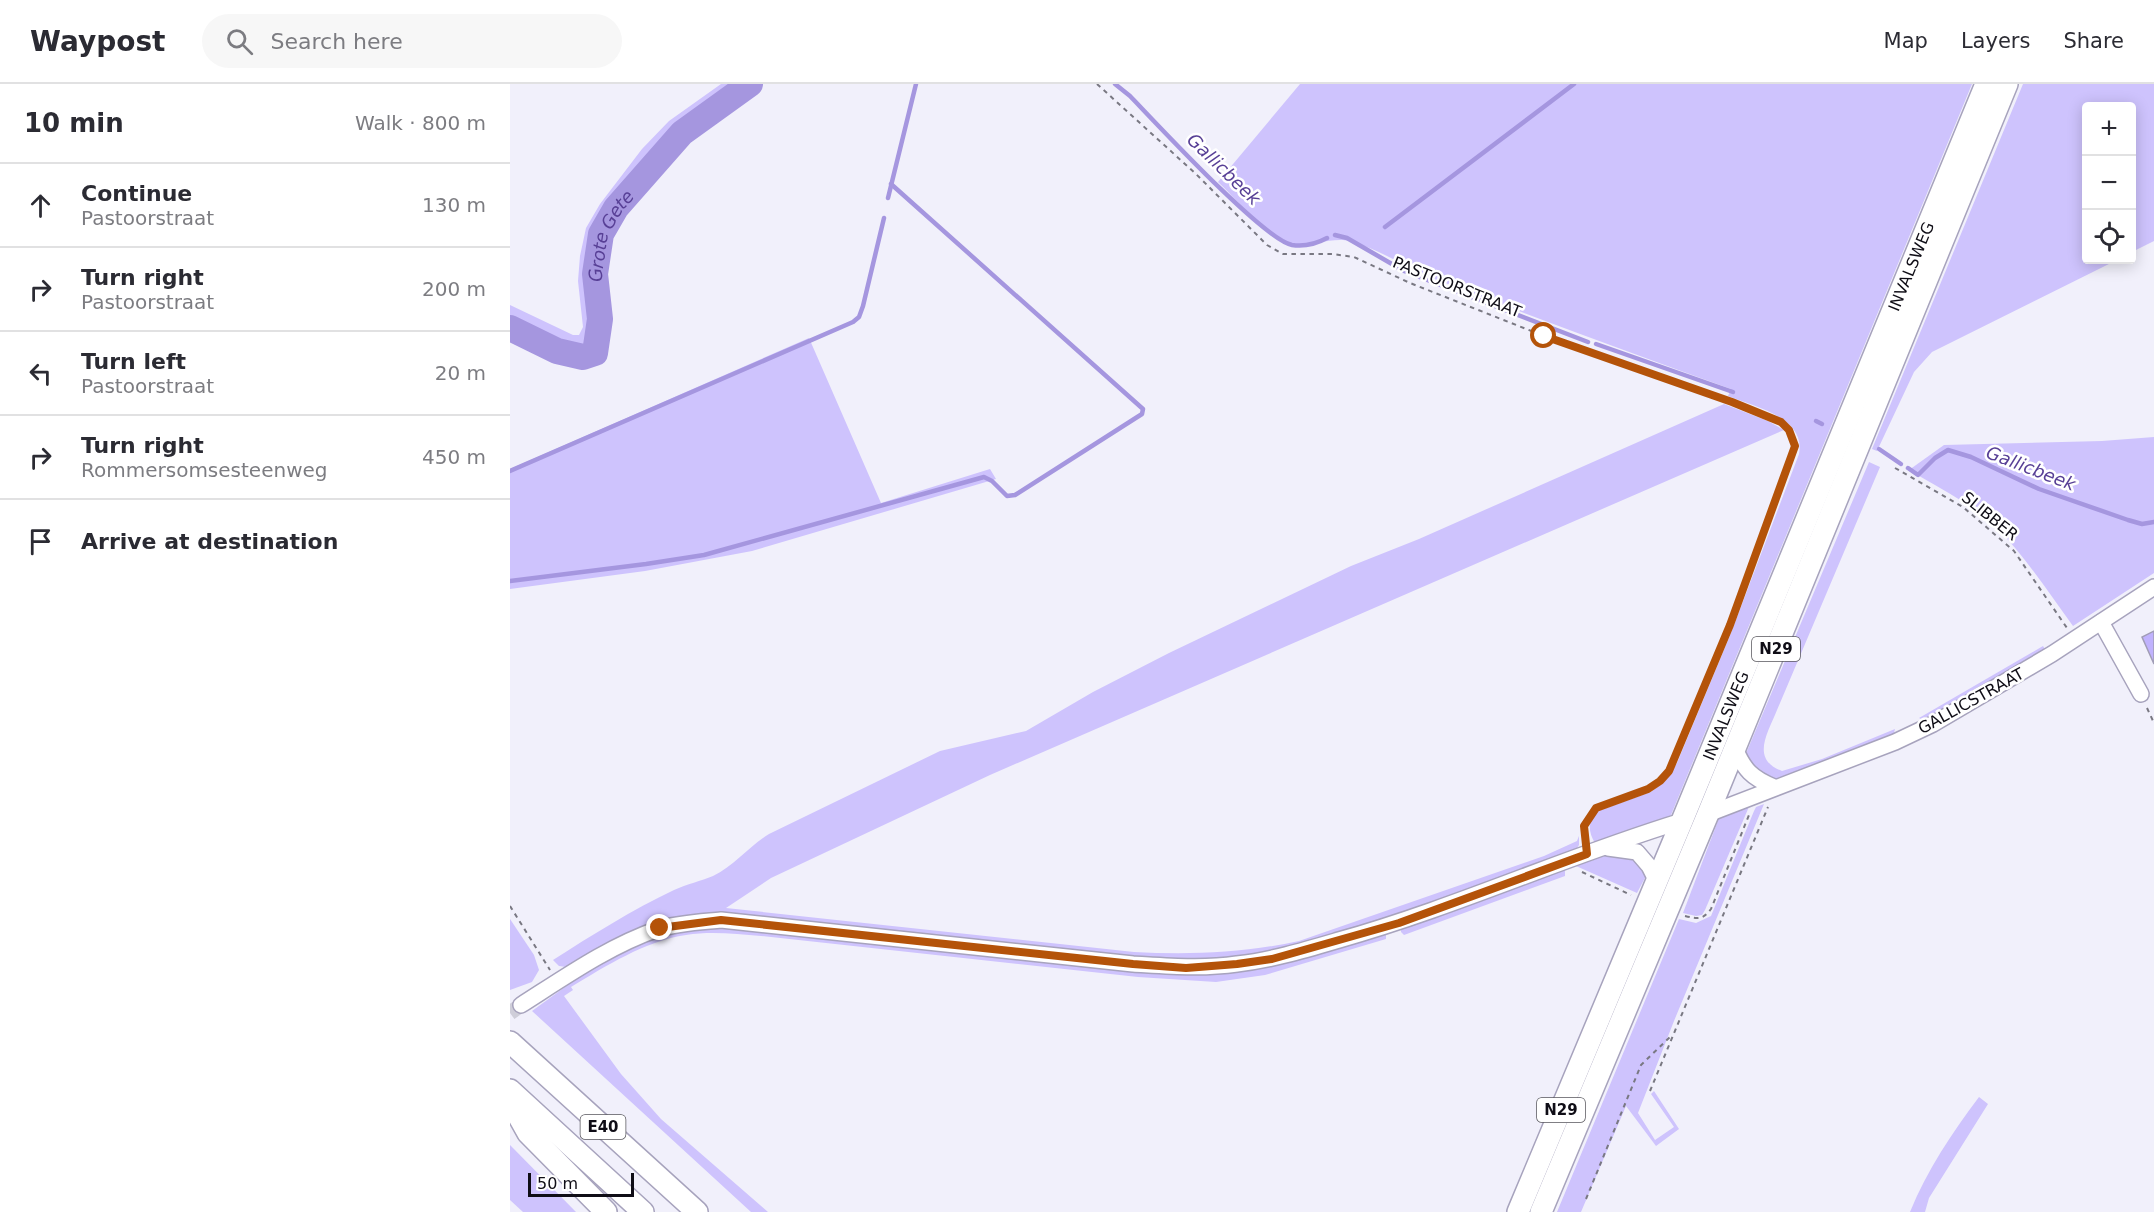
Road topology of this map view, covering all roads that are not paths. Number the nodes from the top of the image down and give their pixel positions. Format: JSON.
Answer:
{"nodes":[{"id":1,"x":1986,"y":84,"type":"edge"},
{"id":2,"x":2007,"y":84,"type":"edge"},
{"id":3,"x":2154,"y":587,"type":"edge"},
{"id":4,"x":2101,"y":622,"type":"junction"},
{"id":5,"x":2141,"y":694,"type":"road end"},
{"id":6,"x":1735,"y":748,"type":"junction"},
{"id":7,"x":1774,"y":787,"type":"junction"},
{"id":8,"x":1708,"y":814,"type":"junction"},
{"id":9,"x":1682,"y":821,"type":"junction"},
{"id":10,"x":1605,"y":848,"type":"junction"},
{"id":11,"x":1657,"y":882,"type":"junction"},
{"id":12,"x":521,"y":1005,"type":"tunnel mouth"},
{"id":13,"x":510,"y":1042,"type":"edge"},
{"id":14,"x":510,"y":1090,"type":"edge"},
{"id":15,"x":510,"y":1101,"type":"edge"},
{"id":16,"x":606,"y":1212,"type":"edge"},
{"id":17,"x":643,"y":1212,"type":"edge"},
{"id":18,"x":697,"y":1212,"type":"edge"},
{"id":19,"x":1518,"y":1212,"type":"edge"},
{"id":20,"x":1541,"y":1212,"type":"edge"}],
"edges":[{"from":1,"to":9,"type":"highway","name":"INVALSWEG","number":"N29"},
{"from":2,"to":6,"type":"highway","name":"INVALSWEG","number":"N29"},
{"from":3,"to":4,"type":"street","name":"GALLICSTRAAT"},
{"from":4,"to":5,"type":"street"},
{"from":4,"to":7,"type":"street","name":"GALLICSTRAAT"},
{"from":6,"to":7,"type":"street"},
{"from":6,"to":8,"type":"highway","name":"INVALSWEG","number":"N29"},
{"from":7,"to":8,"type":"street","name":"GALLICSTRAAT"},
{"from":8,"to":20,"type":"highway","name":"INVALSWEG","number":"N29"},
{"from":9,"to":10,"type":"street"},
{"from":9,"to":11,"type":"highway","name":"INVALSWEG","number":"N29"},
{"from":10,"to":11,"type":"street"},
{"from":10,"to":12,"type":"street"},
{"from":11,"to":19,"type":"highway","name":"INVALSWEG","number":"N29"},
{"from":13,"to":18,"type":"highway","number":"E40"},
{"from":14,"to":17,"type":"highway","number":"E40"},
{"from":15,"to":16,"type":"highway"}]}
